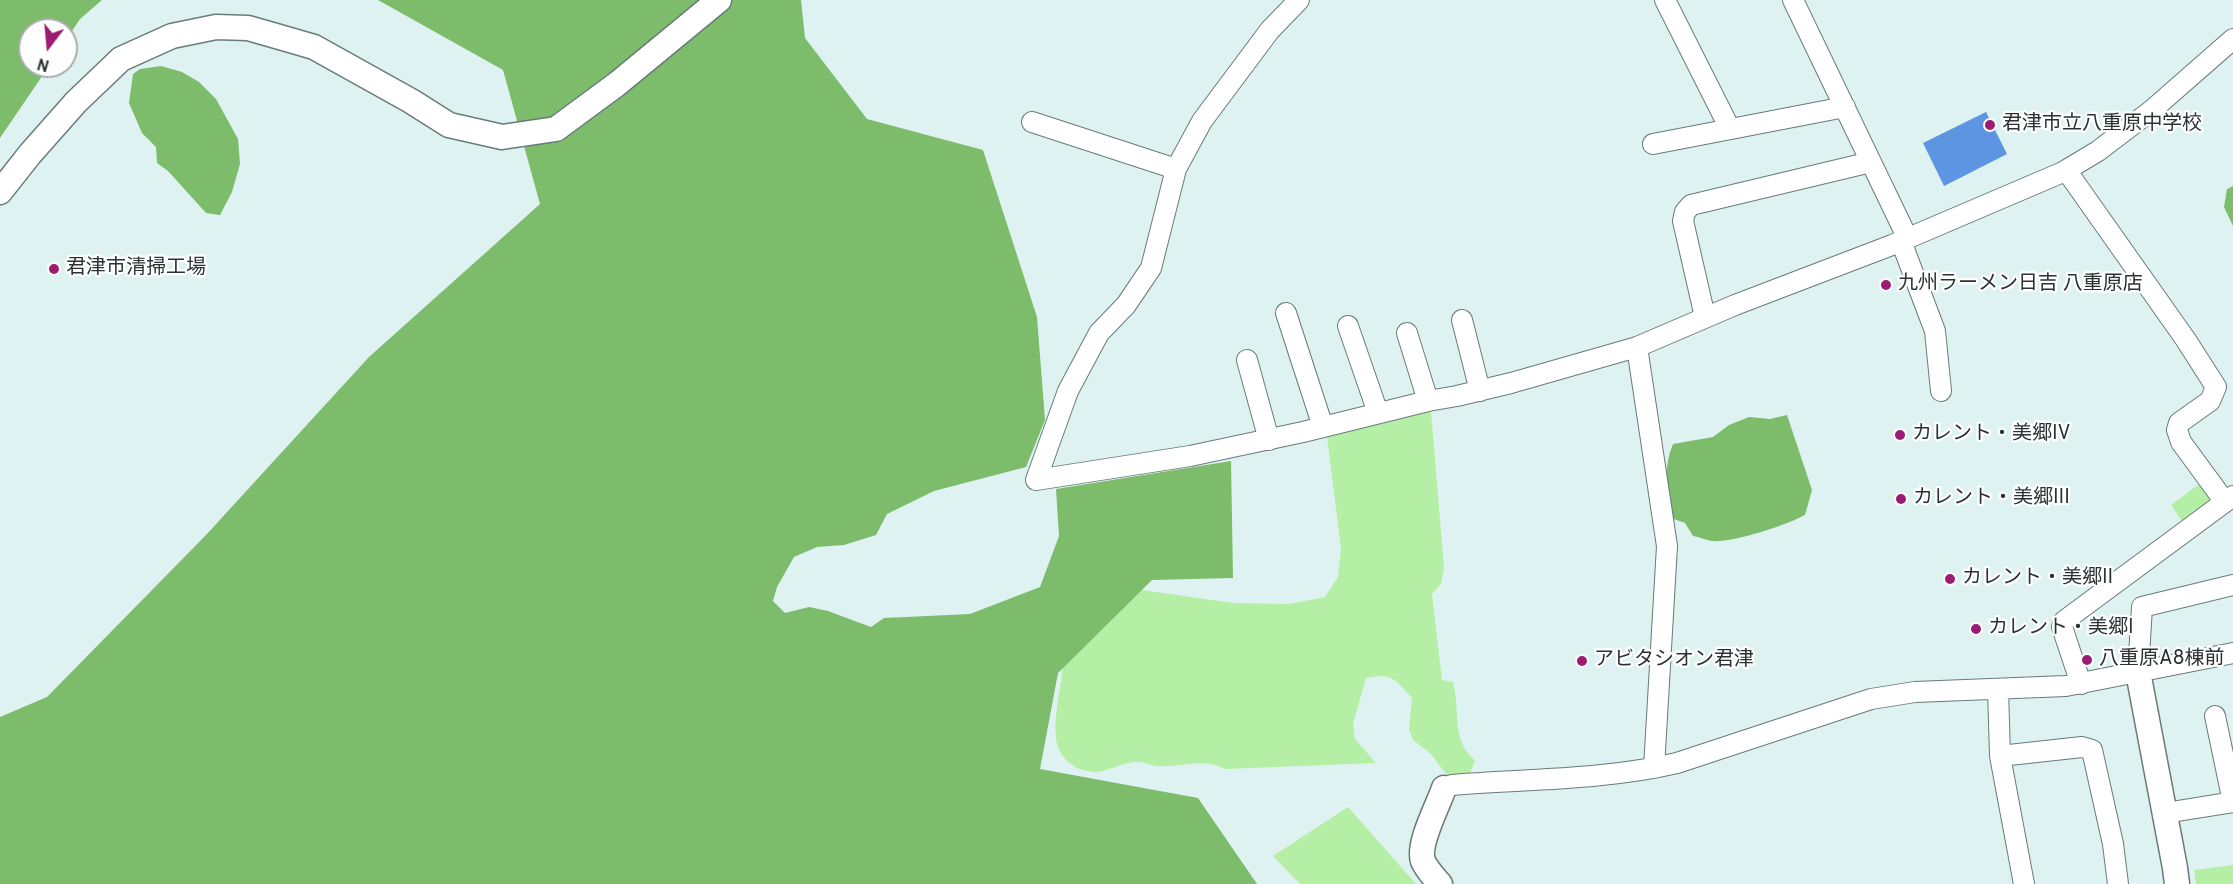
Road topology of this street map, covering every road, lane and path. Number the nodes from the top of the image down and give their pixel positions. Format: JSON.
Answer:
{"nodes":[{"id":1,"x":719,"y":0,"type":"edge"},
{"id":2,"x":1299,"y":0,"type":"edge"},
{"id":3,"x":1665,"y":0,"type":"edge"},
{"id":4,"x":1793,"y":0,"type":"edge"},
{"id":5,"x":2233,"y":39,"type":"edge"},
{"id":6,"x":1845,"y":107,"type":"junction"},
{"id":7,"x":1032,"y":122,"type":"dead end"},
{"id":8,"x":1730,"y":129,"type":"junction"},
{"id":9,"x":1653,"y":144,"type":"dead end"},
{"id":10,"x":1871,"y":162,"type":"junction"},
{"id":11,"x":1176,"y":168,"type":"junction"},
{"id":12,"x":2066,"y":170,"type":"junction"},
{"id":13,"x":0,"y":192,"type":"edge"},
{"id":14,"x":1904,"y":239,"type":"junction"},
{"id":15,"x":1286,"y":313,"type":"dead end"},
{"id":16,"x":1705,"y":317,"type":"junction"},
{"id":17,"x":1462,"y":320,"type":"dead end"},
{"id":18,"x":1348,"y":326,"type":"dead end"},
{"id":19,"x":1407,"y":333,"type":"dead end"},
{"id":20,"x":1637,"y":347,"type":"junction"},
{"id":21,"x":1247,"y":360,"type":"dead end"},
{"id":22,"x":1480,"y":391,"type":"junction"},
{"id":23,"x":1941,"y":391,"type":"dead end"},
{"id":24,"x":1428,"y":401,"type":"junction"},
{"id":25,"x":1378,"y":414,"type":"junction"},
{"id":26,"x":1323,"y":428,"type":"junction"},
{"id":27,"x":1269,"y":440,"type":"junction"},
{"id":28,"x":2229,"y":499,"type":"edge"},
{"id":29,"x":2233,"y":585,"type":"edge"},
{"id":30,"x":2233,"y":653,"type":"edge"},
{"id":31,"x":2138,"y":672,"type":"junction"},
{"id":32,"x":2081,"y":684,"type":"junction"},
{"id":33,"x":1998,"y":689,"type":"junction"},
{"id":34,"x":2215,"y":716,"type":"dead end"},
{"id":35,"x":2000,"y":756,"type":"junction"},
{"id":36,"x":1654,"y":768,"type":"junction"},
{"id":37,"x":1444,"y":788,"type":"joint"},
{"id":38,"x":2233,"y":802,"type":"edge"},
{"id":39,"x":2165,"y":813,"type":"junction"},
{"id":40,"x":1440,"y":884,"type":"edge"},
{"id":41,"x":2024,"y":884,"type":"edge"},
{"id":42,"x":2118,"y":884,"type":"edge"},
{"id":43,"x":2176,"y":884,"type":"edge"}],
"edges":[{"from":1,"to":13,"type":"street"},
{"from":2,"to":11,"type":"street"},
{"from":3,"to":8,"type":"street"},
{"from":4,"to":6,"type":"street"},
{"from":5,"to":12,"type":"street"},
{"from":6,"to":8,"type":"street"},
{"from":6,"to":10,"type":"street"},
{"from":7,"to":11,"type":"street"},
{"from":8,"to":9,"type":"street"},
{"from":10,"to":14,"type":"street"},
{"from":10,"to":16,"type":"street"},
{"from":11,"to":27,"type":"street"},
{"from":12,"to":14,"type":"street"},
{"from":12,"to":28,"type":"street"},
{"from":14,"to":16,"type":"street"},
{"from":14,"to":23,"type":"street"},
{"from":15,"to":26,"type":"street"},
{"from":16,"to":20,"type":"street"},
{"from":17,"to":22,"type":"street"},
{"from":18,"to":25,"type":"street"},
{"from":19,"to":24,"type":"street"},
{"from":20,"to":22,"type":"street"},
{"from":20,"to":36,"type":"street"},
{"from":21,"to":27,"type":"street"},
{"from":22,"to":24,"type":"street"},
{"from":24,"to":25,"type":"street"},
{"from":25,"to":26,"type":"street"},
{"from":26,"to":27,"type":"street"},
{"from":28,"to":32,"type":"street"},
{"from":29,"to":31,"type":"street"},
{"from":30,"to":31,"type":"street"},
{"from":31,"to":32,"type":"street"},
{"from":31,"to":39,"type":"street"},
{"from":32,"to":33,"type":"street"},
{"from":33,"to":35,"type":"street"},
{"from":33,"to":36,"type":"street"},
{"from":34,"to":38,"type":"street"},
{"from":35,"to":41,"type":"street"},
{"from":35,"to":42,"type":"street"},
{"from":36,"to":37,"type":"street"},
{"from":37,"to":40,"type":"street"},
{"from":38,"to":39,"type":"street"},
{"from":39,"to":43,"type":"street"}]}
